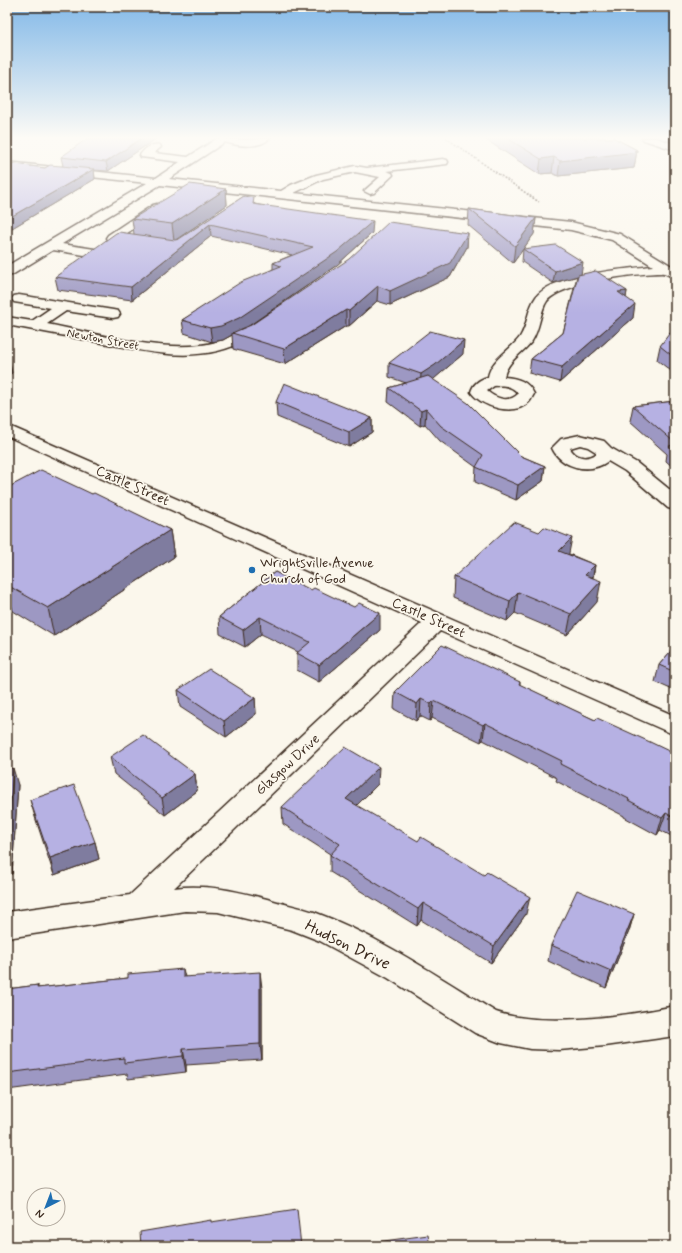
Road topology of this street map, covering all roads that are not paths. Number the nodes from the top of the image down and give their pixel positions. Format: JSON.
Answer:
{"nodes":[{"id":1,"x":133,"y":196,"type":"edge"},
{"id":2,"x":238,"y":196,"type":"edge"},
{"id":3,"x":264,"y":196,"type":"edge"},
{"id":4,"x":296,"y":196,"type":"edge"},
{"id":5,"x":165,"y":202,"type":"edge"},
{"id":6,"x":408,"y":209,"type":"junction"},
{"id":7,"x":397,"y":219,"type":"dead end"},
{"id":8,"x":92,"y":221,"type":"junction"},
{"id":9,"x":129,"y":226,"type":"junction"},
{"id":10,"x":140,"y":242,"type":"edge"},
{"id":11,"x":51,"y":246,"type":"junction"},
{"id":12,"x":97,"y":253,"type":"edge"},
{"id":13,"x":671,"y":271,"type":"edge"},
{"id":14,"x":7,"y":272,"type":"edge"},
{"id":15,"x":19,"y":299,"type":"dead end"},
{"id":16,"x":63,"y":306,"type":"junction"},
{"id":17,"x":113,"y":314,"type":"dead end"},
{"id":18,"x":272,"y":318,"type":"edge"},
{"id":19,"x":7,"y":321,"type":"edge"},
{"id":20,"x":36,"y":325,"type":"junction"},
{"id":21,"x":496,"y":381,"type":"dead end"},
{"id":22,"x":7,"y":430,"type":"edge"},
{"id":23,"x":605,"y":452,"type":"dead end"},
{"id":24,"x":675,"y":504,"type":"edge"},
{"id":25,"x":437,"y":621,"type":"junction"},
{"id":26,"x":675,"y":726,"type":"edge"},
{"id":27,"x":136,"y":907,"type":"junction"},
{"id":28,"x":7,"y":925,"type":"edge"},
{"id":29,"x":675,"y":1021,"type":"edge"}],
"edges":[{"from":1,"to":8,"type":"street"},
{"from":2,"to":3,"type":"street"},
{"from":4,"to":6,"type":"street"},
{"from":5,"to":9,"type":"street"},
{"from":6,"to":7,"type":"street"},
{"from":6,"to":13,"type":"street"},
{"from":8,"to":9,"type":"street"},
{"from":8,"to":11,"type":"street"},
{"from":9,"to":10,"type":"street"},
{"from":11,"to":12,"type":"street"},
{"from":11,"to":14,"type":"street"},
{"from":13,"to":21,"type":"street"},
{"from":15,"to":16,"type":"street"},
{"from":16,"to":17,"type":"street"},
{"from":16,"to":20,"type":"street"},
{"from":18,"to":20,"type":"street","name":"Newton Street"},
{"from":19,"to":20,"type":"street","name":"Newton Street"},
{"from":22,"to":25,"type":"street","name":"Castle Street"},
{"from":23,"to":24,"type":"street"},
{"from":25,"to":26,"type":"street","name":"Castle Street"},
{"from":25,"to":27,"type":"street","name":"Glasgow Drive"},
{"from":27,"to":28,"type":"street","name":"Hudson Drive"},
{"from":27,"to":29,"type":"street","name":"Hudson Drive"}]}
